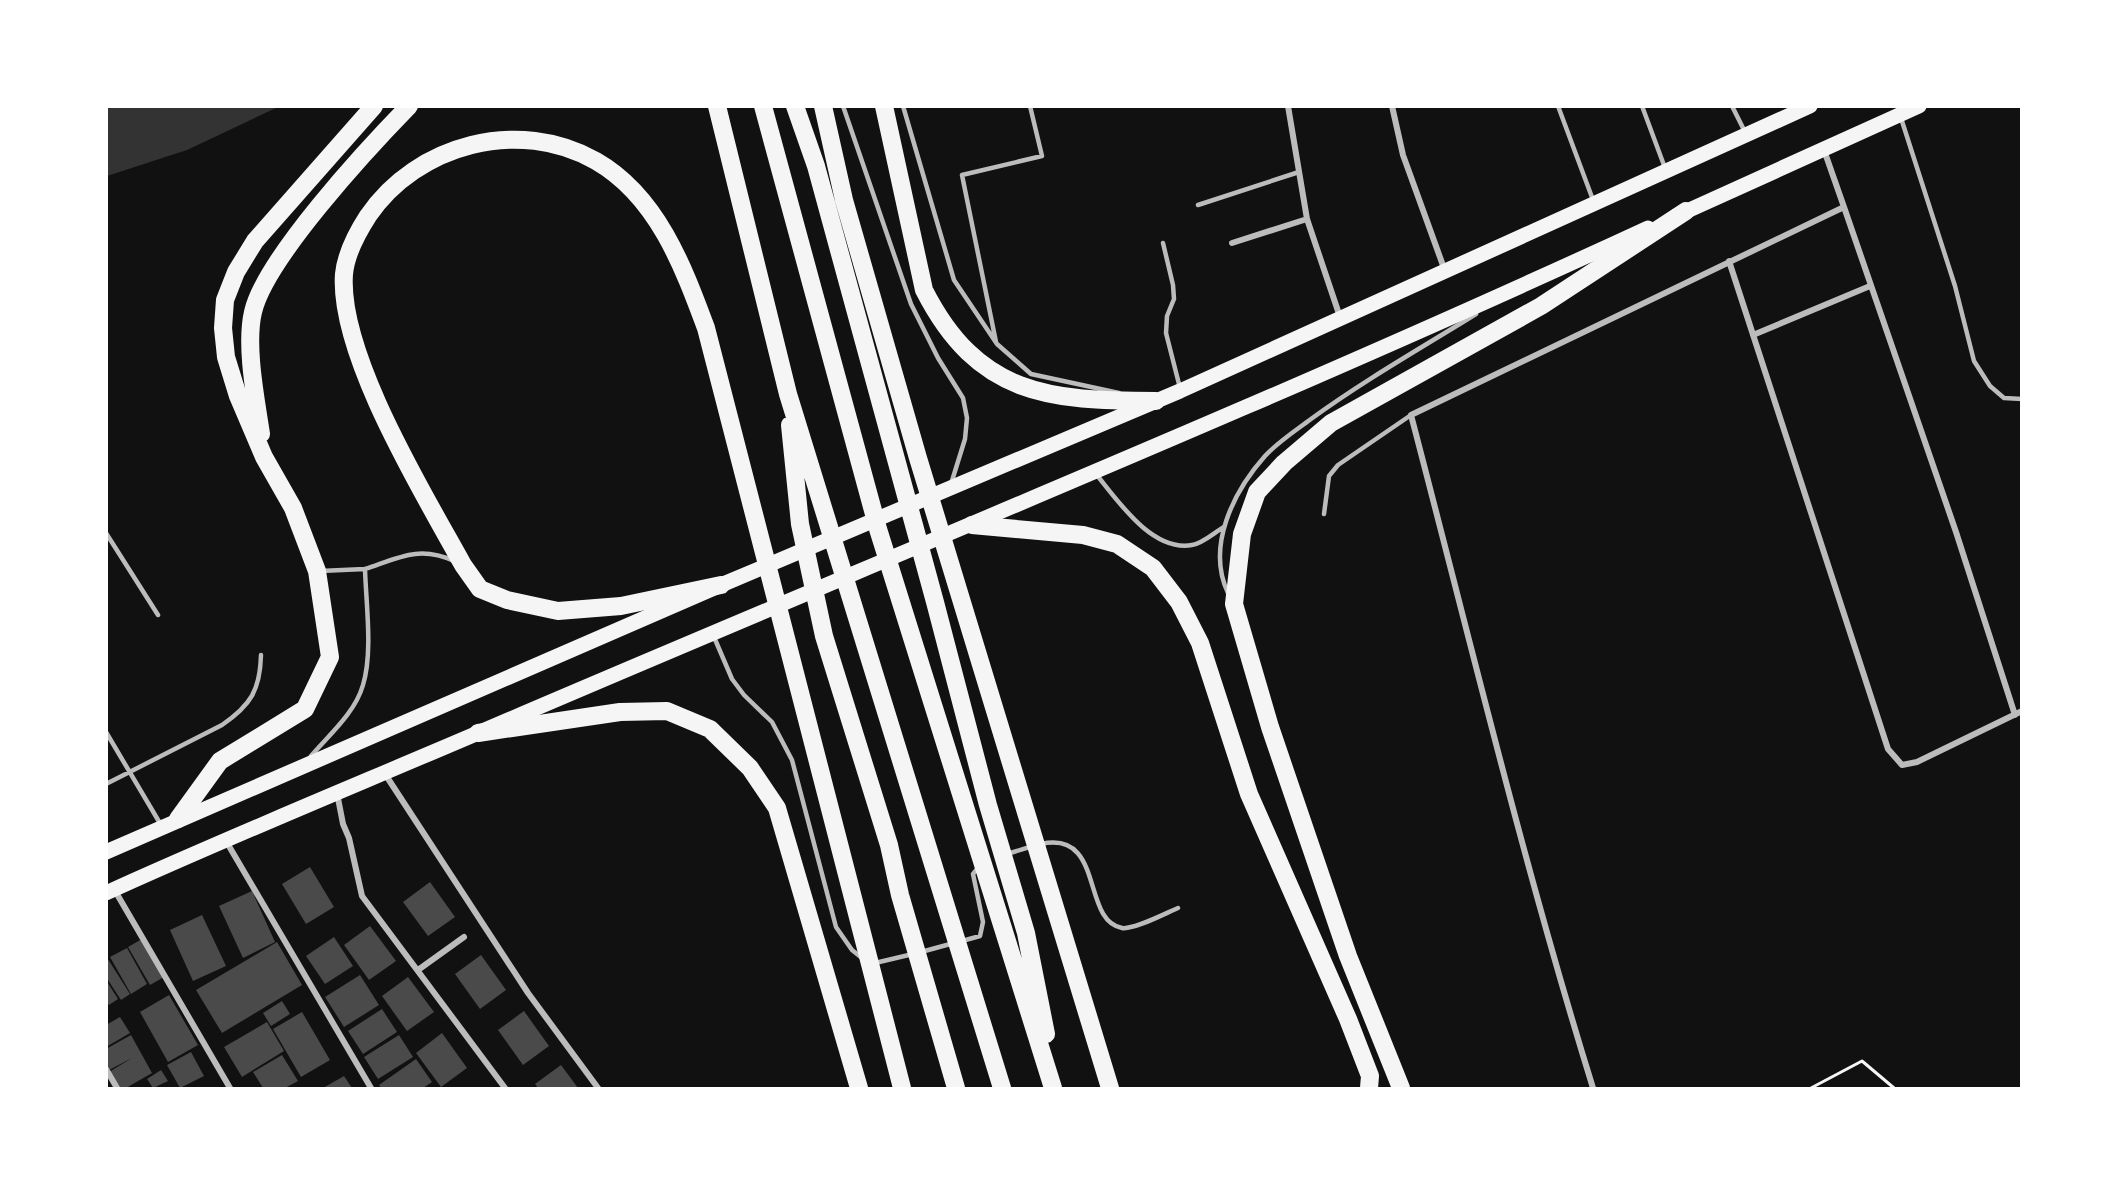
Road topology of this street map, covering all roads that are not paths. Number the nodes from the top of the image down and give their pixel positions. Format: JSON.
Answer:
{"nodes":[{"id":1,"x":374,"y":106,"type":"edge"},
{"id":2,"x":409,"y":106,"type":"edge"},
{"id":3,"x":717,"y":106,"type":"edge"},
{"id":4,"x":763,"y":106,"type":"edge"},
{"id":5,"x":795,"y":106,"type":"edge"},
{"id":6,"x":823,"y":106,"type":"edge"},
{"id":7,"x":843,"y":106,"type":"edge"},
{"id":8,"x":884,"y":106,"type":"edge"},
{"id":9,"x":903,"y":106,"type":"edge"},
{"id":10,"x":1030,"y":106,"type":"edge"},
{"id":11,"x":1288,"y":106,"type":"edge"},
{"id":12,"x":1392,"y":106,"type":"edge"},
{"id":13,"x":1558,"y":106,"type":"edge"},
{"id":14,"x":1642,"y":106,"type":"edge"},
{"id":15,"x":1732,"y":106,"type":"edge"},
{"id":16,"x":1810,"y":106,"type":"edge"},
{"id":17,"x":1919,"y":106,"type":"edge"},
{"id":18,"x":1900,"y":115,"type":"junction"},
{"id":19,"x":1746,"y":135,"type":"junction"},
{"id":20,"x":1824,"y":149,"type":"junction"},
{"id":21,"x":1666,"y":171,"type":"junction"},
{"id":22,"x":1299,"y":172,"type":"junction"},
{"id":23,"x":1594,"y":202,"type":"junction"},
{"id":24,"x":1198,"y":205,"type":"dead end"},
{"id":25,"x":1844,"y":207,"type":"junction"},
{"id":26,"x":1686,"y":211,"type":"junction"},
{"id":27,"x":1307,"y":219,"type":"junction"},
{"id":28,"x":1163,"y":243,"type":"dead end"},
{"id":29,"x":1232,"y":243,"type":"dead end"},
{"id":30,"x":1729,"y":261,"type":"junction"},
{"id":31,"x":1446,"y":271,"type":"junction"},
{"id":32,"x":1870,"y":286,"type":"junction"},
{"id":33,"x":1511,"y":292,"type":"junction"},
{"id":34,"x":1341,"y":320,"type":"junction"},
{"id":35,"x":1752,"y":335,"type":"junction"},
{"id":36,"x":997,"y":344,"type":"junction"},
{"id":37,"x":1180,"y":390,"type":"junction"},
{"id":38,"x":788,"y":394,"type":"junction"},
{"id":39,"x":2022,"y":399,"type":"edge"},
{"id":40,"x":1156,"y":401,"type":"junction"},
{"id":41,"x":1411,"y":415,"type":"junction"},
{"id":42,"x":264,"y":457,"type":"junction"},
{"id":43,"x":1095,"y":472,"type":"junction"},
{"id":44,"x":950,"y":489,"type":"junction"},
{"id":45,"x":1324,"y":514,"type":"dead end"},
{"id":46,"x":972,"y":525,"type":"junction"},
{"id":47,"x":1224,"y":526,"type":"junction"},
{"id":48,"x":106,"y":533,"type":"edge"},
{"id":49,"x":463,"y":565,"type":"junction"},
{"id":50,"x":365,"y":569,"type":"junction"},
{"id":51,"x":317,"y":571,"type":"junction"},
{"id":52,"x":721,"y":585,"type":"junction"},
{"id":53,"x":1234,"y":604,"type":"junction"},
{"id":54,"x":158,"y":615,"type":"dead end"},
{"id":55,"x":712,"y":632,"type":"junction"},
{"id":56,"x":261,"y":654,"type":"dead end"},
{"id":57,"x":2022,"y":711,"type":"edge"},
{"id":58,"x":2015,"y":715,"type":"junction"},
{"id":59,"x":106,"y":732,"type":"edge"},
{"id":60,"x":478,"y":733,"type":"junction"},
{"id":61,"x":304,"y":765,"type":"junction"},
{"id":62,"x":130,"y":770,"type":"junction"},
{"id":63,"x":384,"y":773,"type":"junction"},
{"id":64,"x":106,"y":784,"type":"edge"},
{"id":65,"x":337,"y":793,"type":"junction"},
{"id":66,"x":170,"y":823,"type":"junction"},
{"id":67,"x":226,"y":840,"type":"junction"},
{"id":68,"x":106,"y":852,"type":"edge"},
{"id":69,"x":996,"y":857,"type":"dead end"},
{"id":70,"x":990,"y":859,"type":"dead end"},
{"id":71,"x":110,"y":891,"type":"edge"},
{"id":72,"x":1179,"y":908,"type":"dead end"},
{"id":73,"x":464,"y":938,"type":"dead end"},
{"id":74,"x":418,"y":970,"type":"junction"},
{"id":75,"x":106,"y":1069,"type":"edge"},
{"id":76,"x":117,"y":1089,"type":"edge"},
{"id":77,"x":230,"y":1089,"type":"edge"},
{"id":78,"x":371,"y":1089,"type":"edge"},
{"id":79,"x":505,"y":1089,"type":"edge"},
{"id":80,"x":598,"y":1089,"type":"edge"},
{"id":81,"x":859,"y":1089,"type":"edge"},
{"id":82,"x":902,"y":1089,"type":"edge"},
{"id":83,"x":956,"y":1089,"type":"edge"},
{"id":84,"x":1002,"y":1089,"type":"edge"},
{"id":85,"x":1055,"y":1089,"type":"edge"},
{"id":86,"x":1110,"y":1089,"type":"edge"},
{"id":87,"x":1370,"y":1089,"type":"edge"},
{"id":88,"x":1401,"y":1089,"type":"edge"},
{"id":89,"x":1593,"y":1089,"type":"edge"}],
"edges":[{"from":1,"to":42,"type":"highway"},
{"from":2,"to":42,"type":"highway"},
{"from":3,"to":38,"type":"highway"},
{"from":4,"to":85,"type":"highway"},
{"from":5,"to":85,"type":"highway"},
{"from":6,"to":86,"type":"highway"},
{"from":7,"to":44,"type":"lane"},
{"from":8,"to":40,"type":"highway"},
{"from":9,"to":36,"type":"lane"},
{"from":10,"to":36,"type":"lane"},
{"from":11,"to":22,"type":"street"},
{"from":12,"to":31,"type":"street"},
{"from":13,"to":23,"type":"lane"},
{"from":14,"to":21,"type":"lane"},
{"from":15,"to":19,"type":"lane"},
{"from":16,"to":19,"type":"main road"},
{"from":17,"to":18,"type":"main road"},
{"from":18,"to":20,"type":"main road"},
{"from":18,"to":39,"type":"lane"},
{"from":19,"to":21,"type":"main road"},
{"from":20,"to":25,"type":"street"},
{"from":20,"to":26,"type":"main road"},
{"from":21,"to":23,"type":"main road"},
{"from":22,"to":24,"type":"lane"},
{"from":22,"to":27,"type":"street"},
{"from":23,"to":31,"type":"main road"},
{"from":25,"to":30,"type":"street"},
{"from":25,"to":32,"type":"street"},
{"from":26,"to":33,"type":"main road"},
{"from":26,"to":53,"type":"highway"},
{"from":27,"to":29,"type":"street"},
{"from":27,"to":34,"type":"street"},
{"from":28,"to":37,"type":"lane"},
{"from":30,"to":35,"type":"street"},
{"from":30,"to":41,"type":"street"},
{"from":31,"to":34,"type":"main road"},
{"from":32,"to":35,"type":"street"},
{"from":32,"to":58,"type":"street"},
{"from":33,"to":43,"type":"main road"},
{"from":33,"to":47,"type":"lane"},
{"from":34,"to":37,"type":"main road"},
{"from":35,"to":58,"type":"street"},
{"from":36,"to":40,"type":"lane"},
{"from":37,"to":40,"type":"main road"},
{"from":38,"to":83,"type":"highway"},
{"from":38,"to":84,"type":"highway"},
{"from":40,"to":44,"type":"main road"},
{"from":41,"to":45,"type":"lane"},
{"from":41,"to":89,"type":"street"},
{"from":42,"to":51,"type":"highway"},
{"from":43,"to":46,"type":"main road"},
{"from":43,"to":47,"type":"lane"},
{"from":44,"to":52,"type":"main road"},
{"from":46,"to":55,"type":"main road"},
{"from":46,"to":87,"type":"highway"},
{"from":47,"to":53,"type":"lane"},
{"from":48,"to":54,"type":"lane"},
{"from":49,"to":50,"type":"lane"},
{"from":49,"to":52,"type":"highway"},
{"from":49,"to":82,"type":"highway"},
{"from":50,"to":51,"type":"lane"},
{"from":50,"to":61,"type":"lane"},
{"from":51,"to":66,"type":"highway"},
{"from":52,"to":61,"type":"main road"},
{"from":53,"to":88,"type":"highway"},
{"from":55,"to":60,"type":"main road"},
{"from":55,"to":70,"type":"lane"},
{"from":56,"to":62,"type":"lane"},
{"from":57,"to":58,"type":"street"},
{"from":59,"to":62,"type":"lane"},
{"from":60,"to":63,"type":"main road"},
{"from":60,"to":81,"type":"highway"},
{"from":61,"to":66,"type":"main road"},
{"from":62,"to":64,"type":"lane"},
{"from":62,"to":66,"type":"lane"},
{"from":63,"to":65,"type":"main road"},
{"from":63,"to":80,"type":"street"},
{"from":65,"to":67,"type":"main road"},
{"from":65,"to":74,"type":"street"},
{"from":66,"to":68,"type":"main road"},
{"from":67,"to":71,"type":"main road"},
{"from":67,"to":78,"type":"street"},
{"from":69,"to":72,"type":"lane"},
{"from":71,"to":77,"type":"street"},
{"from":73,"to":74,"type":"street"},
{"from":74,"to":79,"type":"street"},
{"from":75,"to":76,"type":"street"}]}
